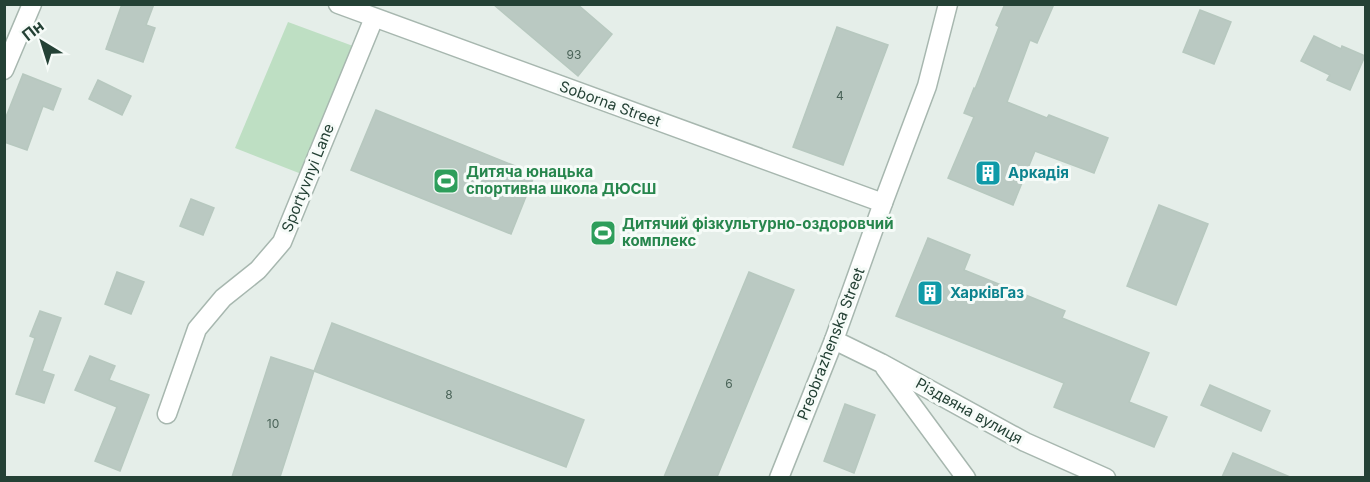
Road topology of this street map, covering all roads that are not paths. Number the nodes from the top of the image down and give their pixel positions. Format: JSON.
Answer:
{"nodes":[{"id":1,"x":32,"y":4,"type":"edge"},
{"id":2,"x":338,"y":4,"type":"edge"},
{"id":3,"x":948,"y":4,"type":"edge"},
{"id":4,"x":374,"y":18,"type":"junction"},
{"id":5,"x":4,"y":70,"type":"edge"},
{"id":6,"x":883,"y":203,"type":"junction"},
{"id":7,"x":834,"y":340,"type":"junction"},
{"id":8,"x":881,"y":363,"type":"junction"},
{"id":9,"x":167,"y":414,"type":"dead end"},
{"id":10,"x":779,"y":477,"type":"edge"},
{"id":11,"x":966,"y":477,"type":"edge"},
{"id":12,"x":1106,"y":477,"type":"edge"}],
"edges":[{"from":1,"to":5,"type":"street"},
{"from":2,"to":4,"type":"street","name":"Soborna Street"},
{"from":3,"to":6,"type":"street","name":"Preobrazhenska Street"},
{"from":4,"to":6,"type":"street","name":"Soborna Street"},
{"from":4,"to":9,"type":"street","name":"Sportyvnyi Lane"},
{"from":6,"to":7,"type":"street","name":"Preobrazhenska Street"},
{"from":7,"to":8,"type":"street","name":"Різдвяна вулиця"},
{"from":7,"to":10,"type":"street","name":"Preobrazhenska Street"},
{"from":8,"to":11,"type":"street"},
{"from":8,"to":12,"type":"street","name":"Різдвяна вулиця"}]}
